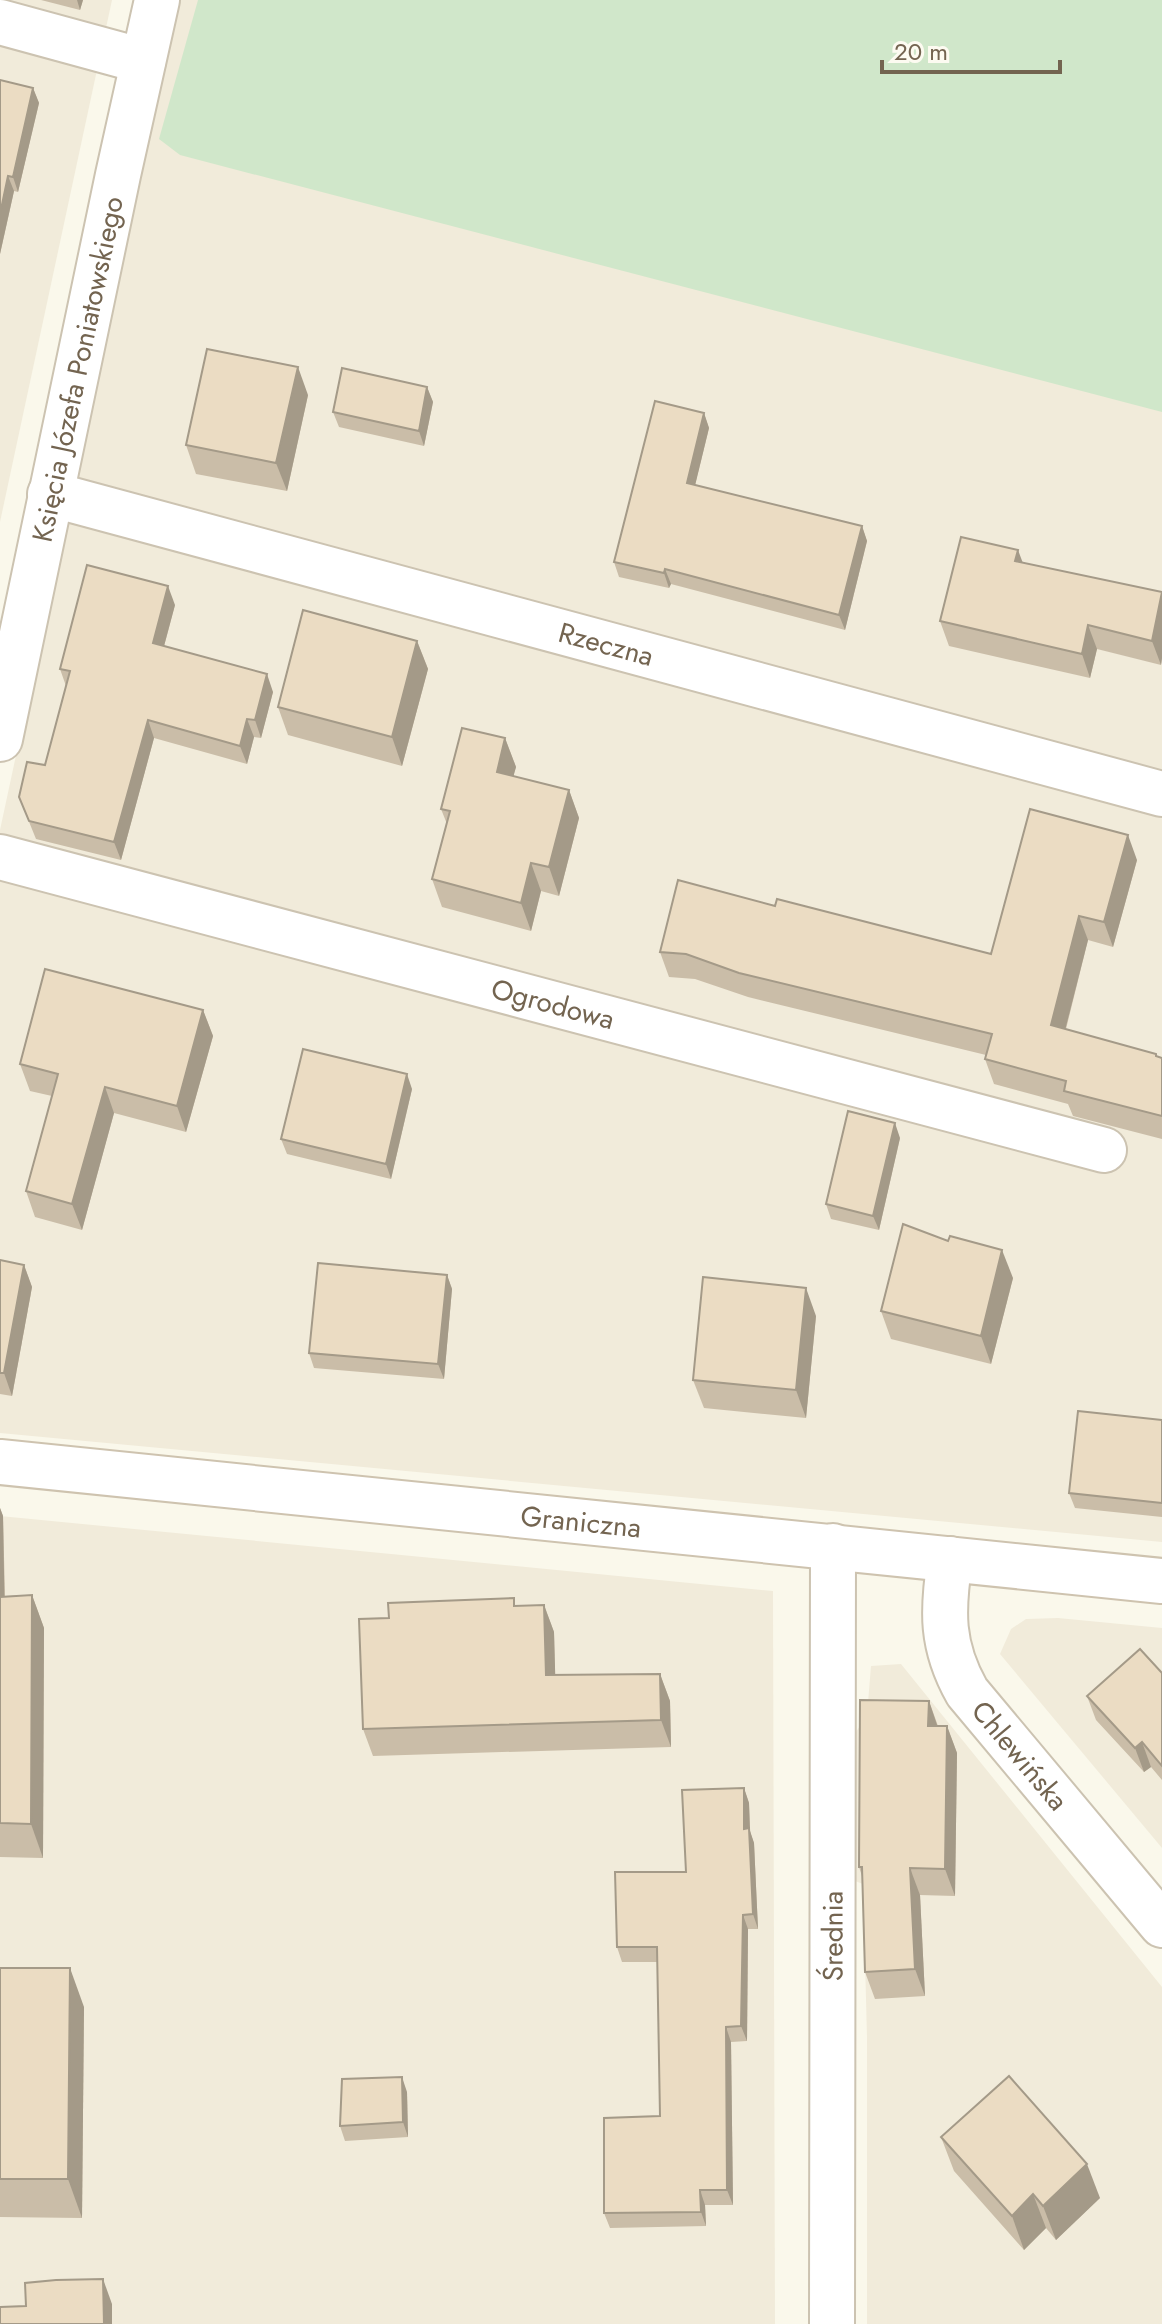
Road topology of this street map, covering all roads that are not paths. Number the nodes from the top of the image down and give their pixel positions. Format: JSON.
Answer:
{"nodes":[{"id":1,"x":157,"y":0,"type":"edge"},
{"id":2,"x":0,"y":22,"type":"edge"},
{"id":3,"x":143,"y":61,"type":"junction"},
{"id":4,"x":50,"y":494,"type":"junction"},
{"id":5,"x":0,"y":739,"type":"edge"},
{"id":6,"x":1162,"y":794,"type":"edge"},
{"id":7,"x":0,"y":857,"type":"edge"},
{"id":8,"x":1104,"y":1150,"type":"dead end"},
{"id":9,"x":0,"y":1462,"type":"edge"},
{"id":10,"x":833,"y":1546,"type":"junction"},
{"id":11,"x":950,"y":1559,"type":"junction"},
{"id":12,"x":1162,"y":1581,"type":"edge"},
{"id":13,"x":1162,"y":1925,"type":"edge"},
{"id":14,"x":832,"y":2324,"type":"edge"}],
"edges":[{"from":1,"to":3,"type":"street","name":"Księcia Józefa Poniatowskiego"},
{"from":2,"to":3,"type":"street"},
{"from":3,"to":4,"type":"street","name":"Księcia Józefa Poniatowskiego"},
{"from":4,"to":5,"type":"street","name":"Księcia Józefa Poniatowskiego"},
{"from":4,"to":6,"type":"street","name":"Rzeczna"},
{"from":7,"to":8,"type":"street","name":"Ogrodowa"},
{"from":9,"to":10,"type":"street","name":"Graniczna"},
{"from":10,"to":11,"type":"street","name":"Graniczna"},
{"from":10,"to":14,"type":"street","name":"Średnia"},
{"from":11,"to":12,"type":"street","name":"Graniczna"},
{"from":11,"to":13,"type":"street","name":"Chlewińska"}]}
